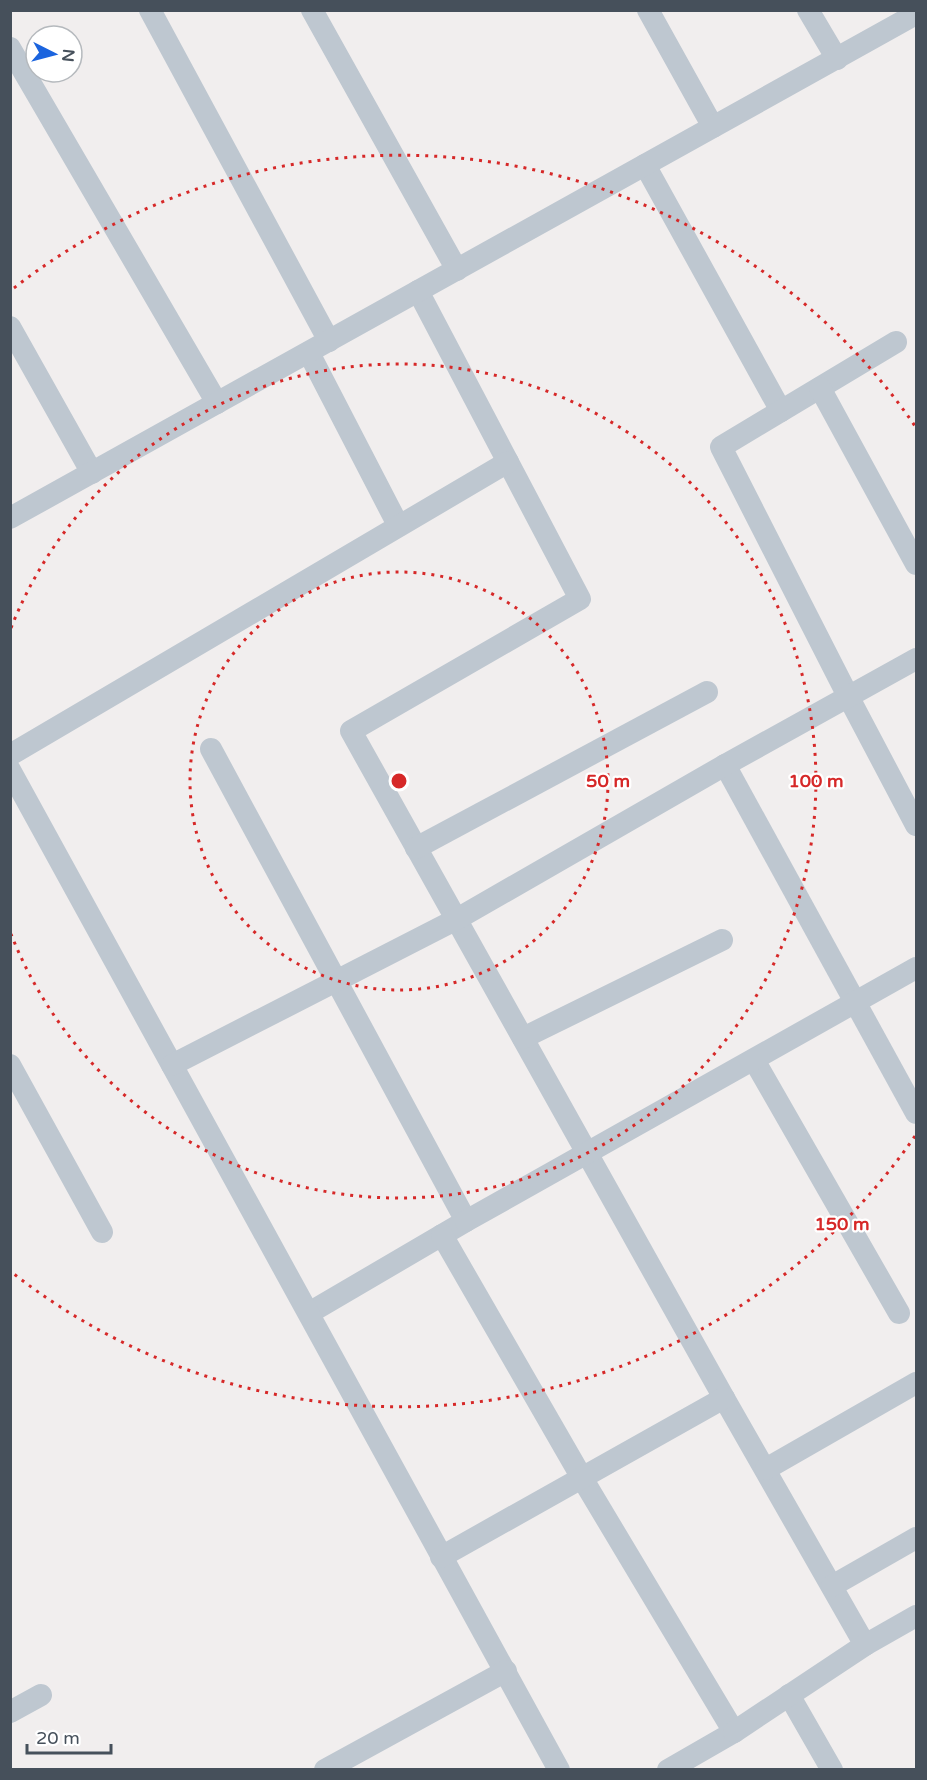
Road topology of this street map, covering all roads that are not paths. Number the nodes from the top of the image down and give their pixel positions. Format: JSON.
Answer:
{"nodes":[{"id":1,"x":150,"y":10,"type":"edge"},
{"id":2,"x":312,"y":10,"type":"edge"},
{"id":3,"x":648,"y":10,"type":"edge"},
{"id":4,"x":808,"y":10,"type":"edge"},
{"id":5,"x":916,"y":14,"type":"edge"},
{"id":6,"x":10,"y":48,"type":"edge"},
{"id":7,"x":837,"y":59,"type":"junction"},
{"id":8,"x":713,"y":128,"type":"junction"},
{"id":9,"x":645,"y":165,"type":"junction"},
{"id":10,"x":457,"y":270,"type":"junction"},
{"id":11,"x":418,"y":291,"type":"junction"},
{"id":12,"x":10,"y":327,"type":"edge"},
{"id":13,"x":329,"y":341,"type":"junction"},
{"id":14,"x":896,"y":342,"type":"dead end"},
{"id":15,"x":309,"y":353,"type":"junction"},
{"id":16,"x":820,"y":388,"type":"junction"},
{"id":17,"x":217,"y":403,"type":"junction"},
{"id":18,"x":781,"y":411,"type":"junction"},
{"id":19,"x":508,"y":462,"type":"junction"},
{"id":20,"x":92,"y":473,"type":"junction"},
{"id":21,"x":10,"y":518,"type":"edge"},
{"id":22,"x":398,"y":525,"type":"junction"},
{"id":23,"x":916,"y":564,"type":"edge"},
{"id":24,"x":916,"y":659,"type":"edge"},
{"id":25,"x":707,"y":692,"type":"dead end"},
{"id":26,"x":849,"y":698,"type":"junction"},
{"id":27,"x":211,"y":748,"type":"dead end"},
{"id":28,"x":10,"y":755,"type":"edge"},
{"id":29,"x":724,"y":765,"type":"junction"},
{"id":30,"x":10,"y":770,"type":"edge"},
{"id":31,"x":916,"y":825,"type":"edge"},
{"id":32,"x":416,"y":848,"type":"junction"},
{"id":33,"x":457,"y":919,"type":"junction"},
{"id":34,"x":722,"y":940,"type":"dead end"},
{"id":35,"x":916,"y":968,"type":"edge"},
{"id":36,"x":336,"y":982,"type":"junction"},
{"id":37,"x":855,"y":1002,"type":"junction"},
{"id":38,"x":523,"y":1038,"type":"junction"},
{"id":39,"x":754,"y":1060,"type":"junction"},
{"id":40,"x":10,"y":1065,"type":"edge"},
{"id":41,"x":172,"y":1065,"type":"junction"},
{"id":42,"x":916,"y":1113,"type":"edge"},
{"id":43,"x":587,"y":1151,"type":"junction"},
{"id":44,"x":466,"y":1221,"type":"junction"},
{"id":45,"x":102,"y":1233,"type":"dead end"},
{"id":46,"x":442,"y":1235,"type":"junction"},
{"id":47,"x":309,"y":1313,"type":"junction"},
{"id":48,"x":899,"y":1313,"type":"dead end"},
{"id":49,"x":916,"y":1383,"type":"edge"},
{"id":50,"x":724,"y":1398,"type":"junction"},
{"id":51,"x":766,"y":1469,"type":"junction"},
{"id":52,"x":582,"y":1478,"type":"junction"},
{"id":53,"x":916,"y":1538,"type":"edge"},
{"id":54,"x":441,"y":1557,"type":"junction"},
{"id":55,"x":832,"y":1586,"type":"junction"},
{"id":56,"x":916,"y":1616,"type":"edge"},
{"id":57,"x":865,"y":1645,"type":"junction"},
{"id":58,"x":506,"y":1671,"type":"junction"},
{"id":59,"x":40,"y":1695,"type":"dead end"},
{"id":60,"x":789,"y":1695,"type":"junction"},
{"id":61,"x":10,"y":1712,"type":"edge"},
{"id":62,"x":734,"y":1731,"type":"junction"},
{"id":63,"x":325,"y":1770,"type":"edge"},
{"id":64,"x":559,"y":1770,"type":"edge"},
{"id":65,"x":668,"y":1770,"type":"edge"},
{"id":66,"x":832,"y":1770,"type":"edge"}],
"edges":[{"from":1,"to":13,"type":"street"},
{"from":2,"to":10,"type":"street"},
{"from":3,"to":8,"type":"street"},
{"from":4,"to":7,"type":"street"},
{"from":5,"to":7,"type":"street"},
{"from":6,"to":17,"type":"street"},
{"from":7,"to":8,"type":"street"},
{"from":8,"to":9,"type":"street"},
{"from":9,"to":10,"type":"street"},
{"from":9,"to":18,"type":"street"},
{"from":10,"to":11,"type":"street"},
{"from":11,"to":13,"type":"street"},
{"from":11,"to":19,"type":"street"},
{"from":12,"to":20,"type":"street"},
{"from":13,"to":15,"type":"street"},
{"from":14,"to":16,"type":"street"},
{"from":15,"to":17,"type":"street"},
{"from":15,"to":22,"type":"street"},
{"from":16,"to":18,"type":"street"},
{"from":16,"to":23,"type":"street"},
{"from":17,"to":20,"type":"street"},
{"from":18,"to":26,"type":"street"},
{"from":19,"to":22,"type":"street"},
{"from":19,"to":32,"type":"street"},
{"from":20,"to":21,"type":"street"},
{"from":22,"to":28,"type":"street"},
{"from":24,"to":26,"type":"street"},
{"from":25,"to":32,"type":"street"},
{"from":26,"to":29,"type":"street"},
{"from":26,"to":31,"type":"street"},
{"from":27,"to":36,"type":"street"},
{"from":29,"to":33,"type":"street"},
{"from":29,"to":37,"type":"street"},
{"from":30,"to":41,"type":"street"},
{"from":32,"to":33,"type":"street"},
{"from":33,"to":36,"type":"street"},
{"from":33,"to":38,"type":"street"},
{"from":34,"to":38,"type":"street"},
{"from":35,"to":37,"type":"street"},
{"from":36,"to":41,"type":"street"},
{"from":36,"to":44,"type":"street"},
{"from":37,"to":39,"type":"street"},
{"from":37,"to":42,"type":"street"},
{"from":38,"to":43,"type":"street"},
{"from":39,"to":43,"type":"street"},
{"from":39,"to":48,"type":"street"},
{"from":40,"to":45,"type":"street"},
{"from":41,"to":47,"type":"street"},
{"from":43,"to":44,"type":"street"},
{"from":43,"to":50,"type":"street"},
{"from":44,"to":46,"type":"street"},
{"from":46,"to":47,"type":"street"},
{"from":46,"to":52,"type":"street"},
{"from":47,"to":54,"type":"street"},
{"from":49,"to":51,"type":"street"},
{"from":50,"to":51,"type":"street"},
{"from":50,"to":52,"type":"street"},
{"from":51,"to":55,"type":"street"},
{"from":52,"to":54,"type":"street"},
{"from":52,"to":62,"type":"street"},
{"from":53,"to":55,"type":"street"},
{"from":54,"to":58,"type":"street"},
{"from":55,"to":57,"type":"street"},
{"from":56,"to":57,"type":"street"},
{"from":57,"to":60,"type":"street"},
{"from":58,"to":63,"type":"street"},
{"from":58,"to":64,"type":"street"},
{"from":59,"to":61,"type":"street"},
{"from":60,"to":62,"type":"street"},
{"from":60,"to":66,"type":"street"},
{"from":62,"to":65,"type":"street"}]}
